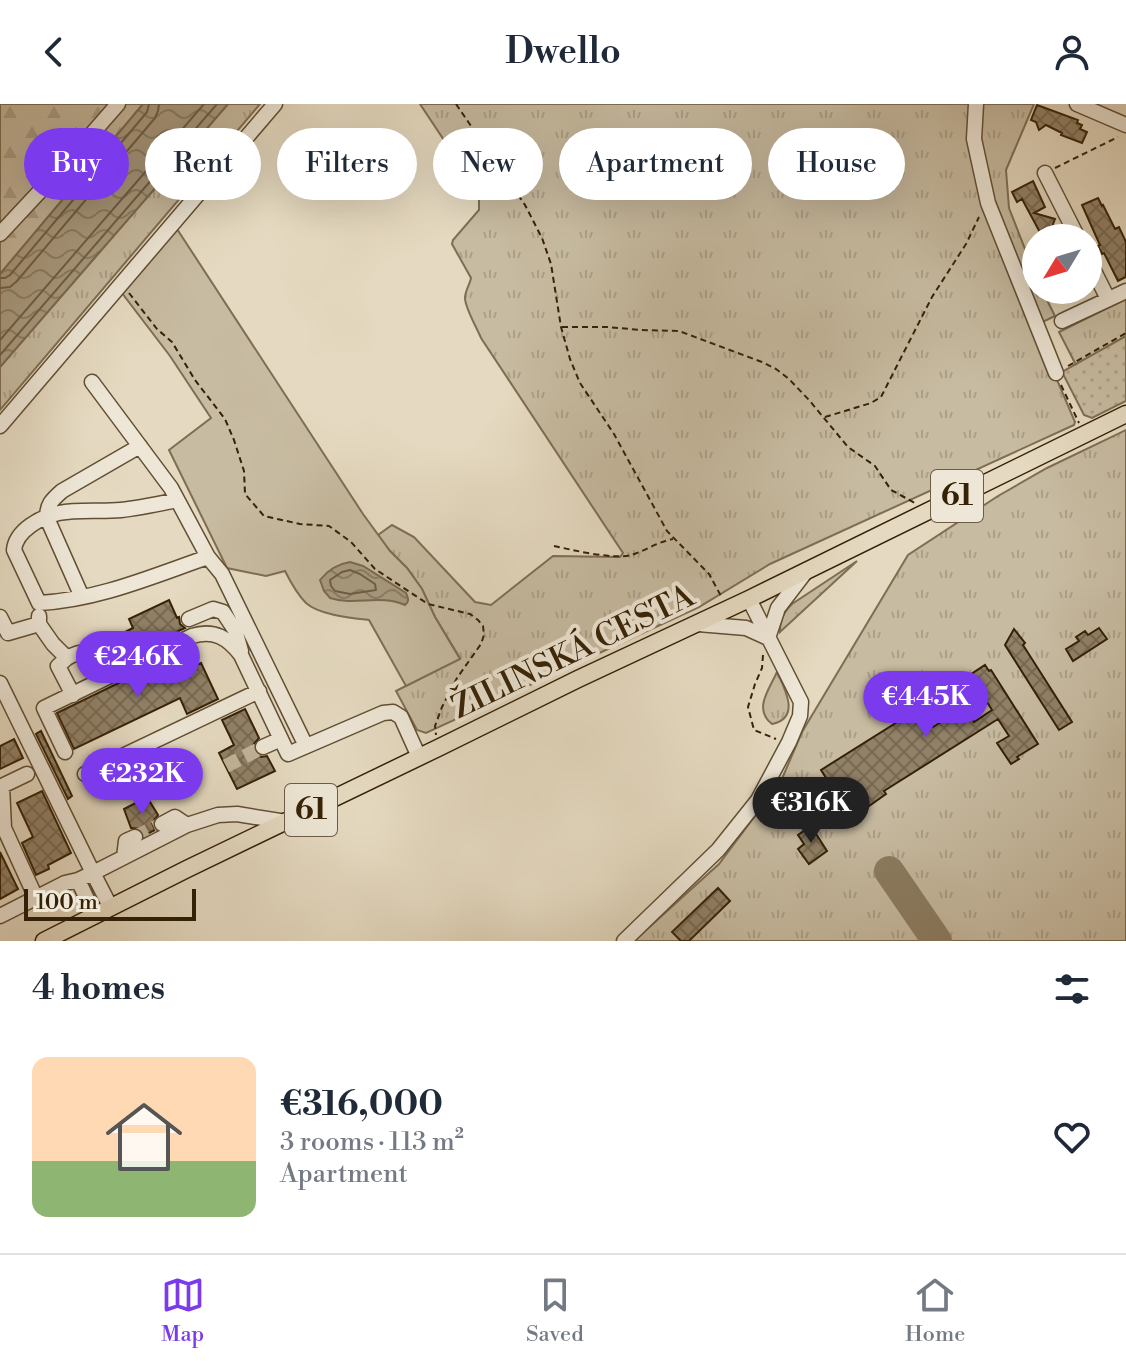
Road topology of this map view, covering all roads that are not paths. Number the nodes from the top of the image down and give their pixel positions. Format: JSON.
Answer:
{"nodes":[{"id":1,"x":118,"y":104,"type":"edge"},
{"id":2,"x":275,"y":104,"type":"edge"},
{"id":3,"x":976,"y":104,"type":"edge"},
{"id":4,"x":1077,"y":104,"type":"edge"},
{"id":5,"x":1126,"y":125,"type":"edge"},
{"id":6,"x":1045,"y":173,"type":"road end"},
{"id":7,"x":1071,"y":224,"type":"edge"},
{"id":8,"x":0,"y":234,"type":"edge"},
{"id":9,"x":1102,"y":287,"type":"edge"},
{"id":10,"x":1126,"y":291,"type":"edge"},
{"id":11,"x":1108,"y":299,"type":"junction"},
{"id":12,"x":1062,"y":321,"type":"dead end"},
{"id":13,"x":1056,"y":373,"type":"road end"},
{"id":14,"x":92,"y":382,"type":"dead end"},
{"id":15,"x":1126,"y":414,"type":"edge"},
{"id":16,"x":0,"y":426,"type":"edge"},
{"id":17,"x":140,"y":446,"type":"junction"},
{"id":18,"x":177,"y":500,"type":"junction"},
{"id":19,"x":47,"y":518,"type":"junction"},
{"id":20,"x":208,"y":557,"type":"junction"},
{"id":21,"x":808,"y":570,"type":"junction"},
{"id":22,"x":82,"y":597,"type":"junction"},
{"id":23,"x":749,"y":599,"type":"junction"},
{"id":24,"x":39,"y":603,"type":"junction"},
{"id":25,"x":0,"y":617,"type":"edge"},
{"id":26,"x":189,"y":619,"type":"dead end"},
{"id":27,"x":39,"y":624,"type":"junction"},
{"id":28,"x":696,"y":624,"type":"junction"},
{"id":29,"x":768,"y":638,"type":"junction"},
{"id":30,"x":241,"y":655,"type":"junction"},
{"id":31,"x":67,"y":658,"type":"junction"},
{"id":32,"x":113,"y":675,"type":"junction"},
{"id":33,"x":0,"y":683,"type":"edge"},
{"id":34,"x":259,"y":691,"type":"junction"},
{"id":35,"x":73,"y":695,"type":"junction"},
{"id":36,"x":281,"y":739,"type":"junction"},
{"id":37,"x":306,"y":746,"type":"junction"},
{"id":38,"x":263,"y":747,"type":"tunnel mouth"},
{"id":39,"x":65,"y":752,"type":"dead end"},
{"id":40,"x":419,"y":757,"type":"junction"},
{"id":41,"x":27,"y":774,"type":"dead end"},
{"id":42,"x":85,"y":774,"type":"dead end"},
{"id":43,"x":286,"y":822,"type":"junction"},
{"id":44,"x":131,"y":835,"type":"dead end"},
{"id":45,"x":124,"y":857,"type":"junction"},
{"id":46,"x":93,"y":873,"type":"junction"},
{"id":47,"x":78,"y":880,"type":"junction"},
{"id":48,"x":36,"y":898,"type":"junction"},
{"id":49,"x":111,"y":908,"type":"junction"},
{"id":50,"x":0,"y":916,"type":"edge"},
{"id":51,"x":95,"y":916,"type":"junction"},
{"id":52,"x":44,"y":941,"type":"edge"},
{"id":53,"x":624,"y":941,"type":"edge"}],
"edges":[{"from":1,"to":8,"type":"street"},
{"from":2,"to":16,"type":"street"},
{"from":3,"to":13,"type":"street"},
{"from":4,"to":5,"type":"street"},
{"from":6,"to":7,"type":"street"},
{"from":9,"to":11,"type":"street"},
{"from":10,"to":11,"type":"street"},
{"from":11,"to":12,"type":"street"},
{"from":14,"to":17,"type":"street"},
{"from":15,"to":21,"type":"main road","name":"ŽILINSKÁ CESTA","number":"61"},
{"from":17,"to":18,"type":"street"},
{"from":17,"to":19,"type":"street"},
{"from":18,"to":19,"type":"street"},
{"from":18,"to":20,"type":"street"},
{"from":19,"to":22,"type":"street"},
{"from":19,"to":24,"type":"street"},
{"from":20,"to":22,"type":"street"},
{"from":20,"to":37,"type":"street"},
{"from":21,"to":23,"type":"main road","name":"ŽILINSKÁ CESTA","number":"61"},
{"from":21,"to":29,"type":"street"},
{"from":22,"to":24,"type":"street"},
{"from":23,"to":28,"type":"main road","name":"ŽILINSKÁ CESTA","number":"61"},
{"from":23,"to":29,"type":"street"},
{"from":24,"to":27,"type":"street"},
{"from":25,"to":27,"type":"street"},
{"from":26,"to":30,"type":"street"},
{"from":27,"to":31,"type":"street"},
{"from":28,"to":29,"type":"street"},
{"from":28,"to":40,"type":"main road","name":"ŽILINSKÁ CESTA","number":"61"},
{"from":29,"to":53,"type":"street"},
{"from":30,"to":32,"type":"street"},
{"from":30,"to":34,"type":"street"},
{"from":31,"to":32,"type":"street"},
{"from":31,"to":35,"type":"street"},
{"from":32,"to":35,"type":"street"},
{"from":33,"to":46,"type":"street"},
{"from":34,"to":36,"type":"street"},
{"from":34,"to":42,"type":"street"},
{"from":35,"to":39,"type":"street"},
{"from":36,"to":37,"type":"street"},
{"from":36,"to":38,"type":"street"},
{"from":37,"to":40,"type":"street"},
{"from":40,"to":43,"type":"main road","name":"ŽILINSKÁ CESTA","number":"61"},
{"from":41,"to":48,"type":"street"},
{"from":43,"to":45,"type":"street"},
{"from":43,"to":49,"type":"main road","name":"ŽILINSKÁ CESTA","number":"61"},
{"from":44,"to":45,"type":"street"},
{"from":45,"to":46,"type":"street"},
{"from":46,"to":47,"type":"street"},
{"from":46,"to":49,"type":"street"},
{"from":47,"to":48,"type":"street"},
{"from":47,"to":51,"type":"street"},
{"from":48,"to":50,"type":"street"},
{"from":49,"to":51,"type":"main road","name":"ŽILINSKÁ CESTA","number":"61"},
{"from":51,"to":52,"type":"main road","name":"ŽILINSKÁ CESTA","number":"61"}]}
